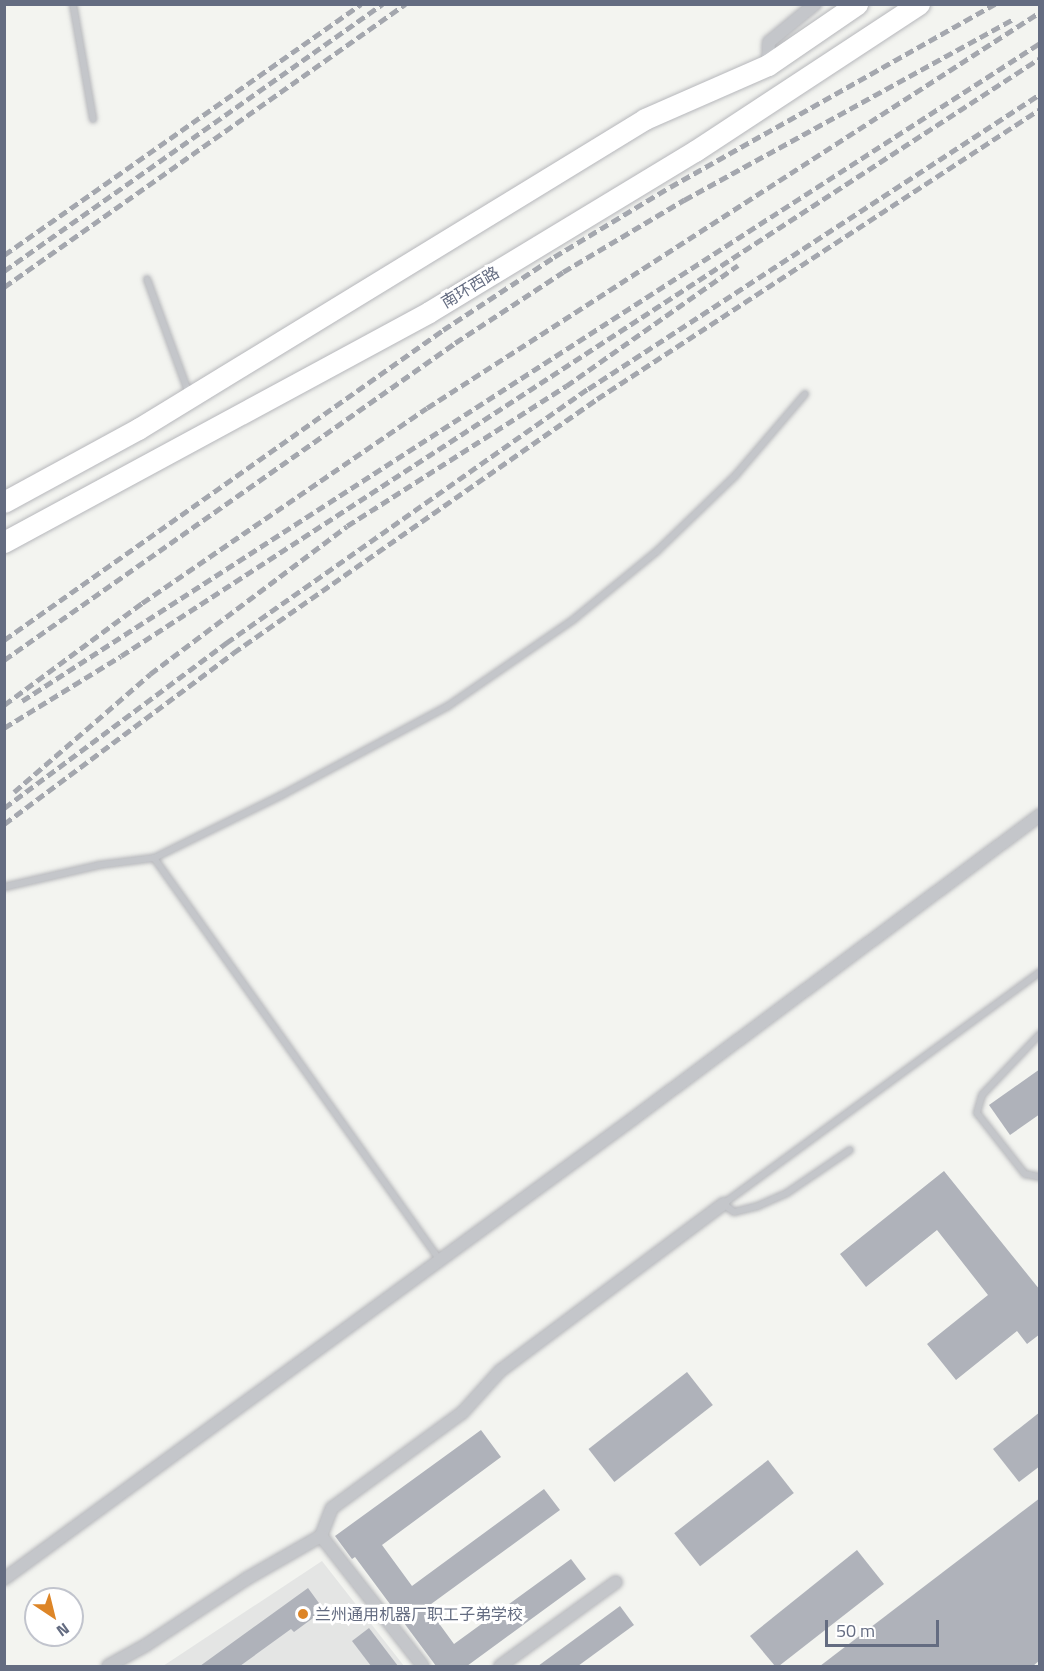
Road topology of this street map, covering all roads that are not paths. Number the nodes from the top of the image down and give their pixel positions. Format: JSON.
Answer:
{"nodes":[{"id":1,"x":73,"y":4,"type":"edge"},
{"id":2,"x":815,"y":4,"type":"edge"},
{"id":3,"x":857,"y":4,"type":"edge"},
{"id":4,"x":919,"y":4,"type":"edge"},
{"id":5,"x":768,"y":65,"type":"junction"},
{"id":6,"x":93,"y":119,"type":"dead end"},
{"id":7,"x":147,"y":279,"type":"dead end"},
{"id":8,"x":805,"y":394,"type":"dead end"},
{"id":9,"x":190,"y":397,"type":"junction"},
{"id":10,"x":4,"y":502,"type":"edge"},
{"id":11,"x":4,"y":542,"type":"edge"},
{"id":12,"x":1040,"y":815,"type":"edge"},
{"id":13,"x":154,"y":858,"type":"junction"},
{"id":14,"x":4,"y":887,"type":"edge"},
{"id":15,"x":1040,"y":972,"type":"edge"},
{"id":16,"x":1040,"y":1034,"type":"edge"},
{"id":17,"x":850,"y":1150,"type":"dead end"},
{"id":18,"x":1040,"y":1177,"type":"edge"},
{"id":19,"x":723,"y":1204,"type":"junction"},
{"id":20,"x":440,"y":1261,"type":"junction"},
{"id":21,"x":321,"y":1536,"type":"junction"},
{"id":22,"x":4,"y":1579,"type":"edge"},
{"id":23,"x":616,"y":1582,"type":"dead end"},
{"id":24,"x":108,"y":1666,"type":"edge"},
{"id":25,"x":423,"y":1666,"type":"edge"},
{"id":26,"x":500,"y":1666,"type":"edge"}],
"edges":[{"from":1,"to":6,"type":"lane"},
{"from":2,"to":5,"type":"street"},
{"from":3,"to":5,"type":"highway"},
{"from":4,"to":11,"type":"highway","name":"南环西路"},
{"from":5,"to":9,"type":"highway"},
{"from":7,"to":9,"type":"lane"},
{"from":8,"to":13,"type":"lane"},
{"from":9,"to":10,"type":"highway"},
{"from":12,"to":20,"type":"street"},
{"from":13,"to":14,"type":"lane"},
{"from":13,"to":20,"type":"lane"},
{"from":15,"to":19,"type":"lane"},
{"from":16,"to":18,"type":"lane"},
{"from":17,"to":19,"type":"lane"},
{"from":19,"to":21,"type":"street"},
{"from":20,"to":22,"type":"street"},
{"from":21,"to":24,"type":"street"},
{"from":21,"to":25,"type":"street"},
{"from":23,"to":26,"type":"street"}]}
